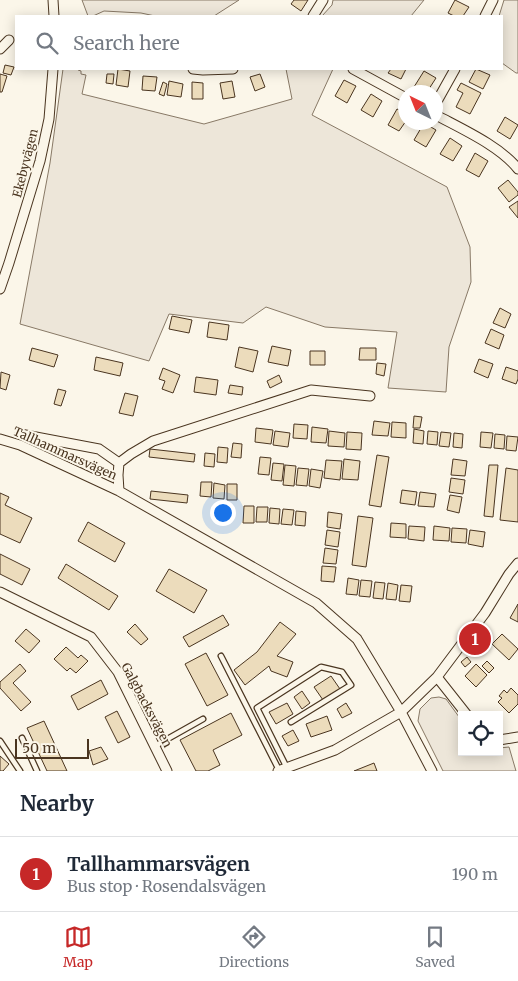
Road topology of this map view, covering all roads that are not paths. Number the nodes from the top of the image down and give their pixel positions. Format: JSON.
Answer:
{"nodes":[{"id":1,"x":53,"y":0,"type":"edge"},
{"id":2,"x":322,"y":0,"type":"edge"},
{"id":3,"x":493,"y":0,"type":"edge"},
{"id":4,"x":54,"y":15,"type":"edge"},
{"id":5,"x":314,"y":15,"type":"edge"},
{"id":6,"x":486,"y":15,"type":"edge"},
{"id":7,"x":9,"y":40,"type":"dead end"},
{"id":8,"x":3,"y":49,"type":"edge"},
{"id":9,"x":53,"y":70,"type":"edge"},
{"id":10,"x":355,"y":70,"type":"edge"},
{"id":11,"x":454,"y":70,"type":"edge"},
{"id":12,"x":443,"y":90,"type":"edge"},
{"id":13,"x":398,"y":94,"type":"edge"},
{"id":14,"x":443,"y":119,"type":"edge"},
{"id":15,"x":517,"y":167,"type":"edge"},
{"id":16,"x":0,"y":260,"type":"edge"},
{"id":17,"x":9,"y":263,"type":"junction"},
{"id":18,"x":0,"y":289,"type":"edge"},
{"id":19,"x":370,"y":396,"type":"dead end"},
{"id":20,"x":20,"y":434,"type":"dead end"},
{"id":21,"x":0,"y":439,"type":"edge"},
{"id":22,"x":119,"y":464,"type":"junction"},
{"id":23,"x":119,"y":491,"type":"junction"},
{"id":24,"x":518,"y":563,"type":"edge"},
{"id":25,"x":0,"y":592,"type":"edge"},
{"id":26,"x":221,"y":656,"type":"dead end"},
{"id":27,"x":437,"y":676,"type":"junction"},
{"id":28,"x":464,"y":711,"type":"edge"},
{"id":29,"x":401,"y":712,"type":"junction"},
{"id":30,"x":203,"y":719,"type":"dead end"},
{"id":31,"x":292,"y":722,"type":"dead end"},
{"id":32,"x":518,"y":737,"type":"edge"},
{"id":33,"x":22,"y":738,"type":"dead end"},
{"id":34,"x":503,"y":739,"type":"edge"},
{"id":35,"x":0,"y":741,"type":"edge"},
{"id":36,"x":155,"y":746,"type":"junction"},
{"id":37,"x":281,"y":770,"type":"edge"},
{"id":38,"x":20,"y":771,"type":"edge"},
{"id":39,"x":36,"y":771,"type":"edge"},
{"id":40,"x":167,"y":771,"type":"edge"},
{"id":41,"x":432,"y":771,"type":"edge"}],
"edges":[{"from":1,"to":4,"type":"street"},
{"from":2,"to":5,"type":"street"},
{"from":3,"to":6,"type":"street"},
{"from":7,"to":8,"type":"street"},
{"from":9,"to":17,"type":"street","name":"Ekebyvägen"},
{"from":10,"to":13,"type":"street"},
{"from":11,"to":12,"type":"street"},
{"from":14,"to":15,"type":"street"},
{"from":16,"to":17,"type":"street"},
{"from":17,"to":18,"type":"street","name":"Ekebyvägen"},
{"from":19,"to":22,"type":"street","name":"Tallhammarsvägen"},
{"from":20,"to":22,"type":"street"},
{"from":21,"to":23,"type":"street","name":"Tallhammarsvägen"},
{"from":22,"to":23,"type":"street","name":"Tallhammarsvägen"},
{"from":23,"to":29,"type":"street","name":"Tallhammarsvägen"},
{"from":24,"to":27,"type":"street"},
{"from":25,"to":36,"type":"street","name":"Galgbacksvägen"},
{"from":26,"to":37,"type":"lane"},
{"from":27,"to":28,"type":"street"},
{"from":27,"to":29,"type":"street"},
{"from":29,"to":37,"type":"street"},
{"from":29,"to":41,"type":"street","name":"Tallhammarsvägen"},
{"from":30,"to":36,"type":"lane"},
{"from":31,"to":37,"type":"lane"},
{"from":32,"to":34,"type":"street"},
{"from":33,"to":39,"type":"lane"},
{"from":35,"to":38,"type":"lane"},
{"from":36,"to":40,"type":"street","name":"Galgbacksvägen"}]}
